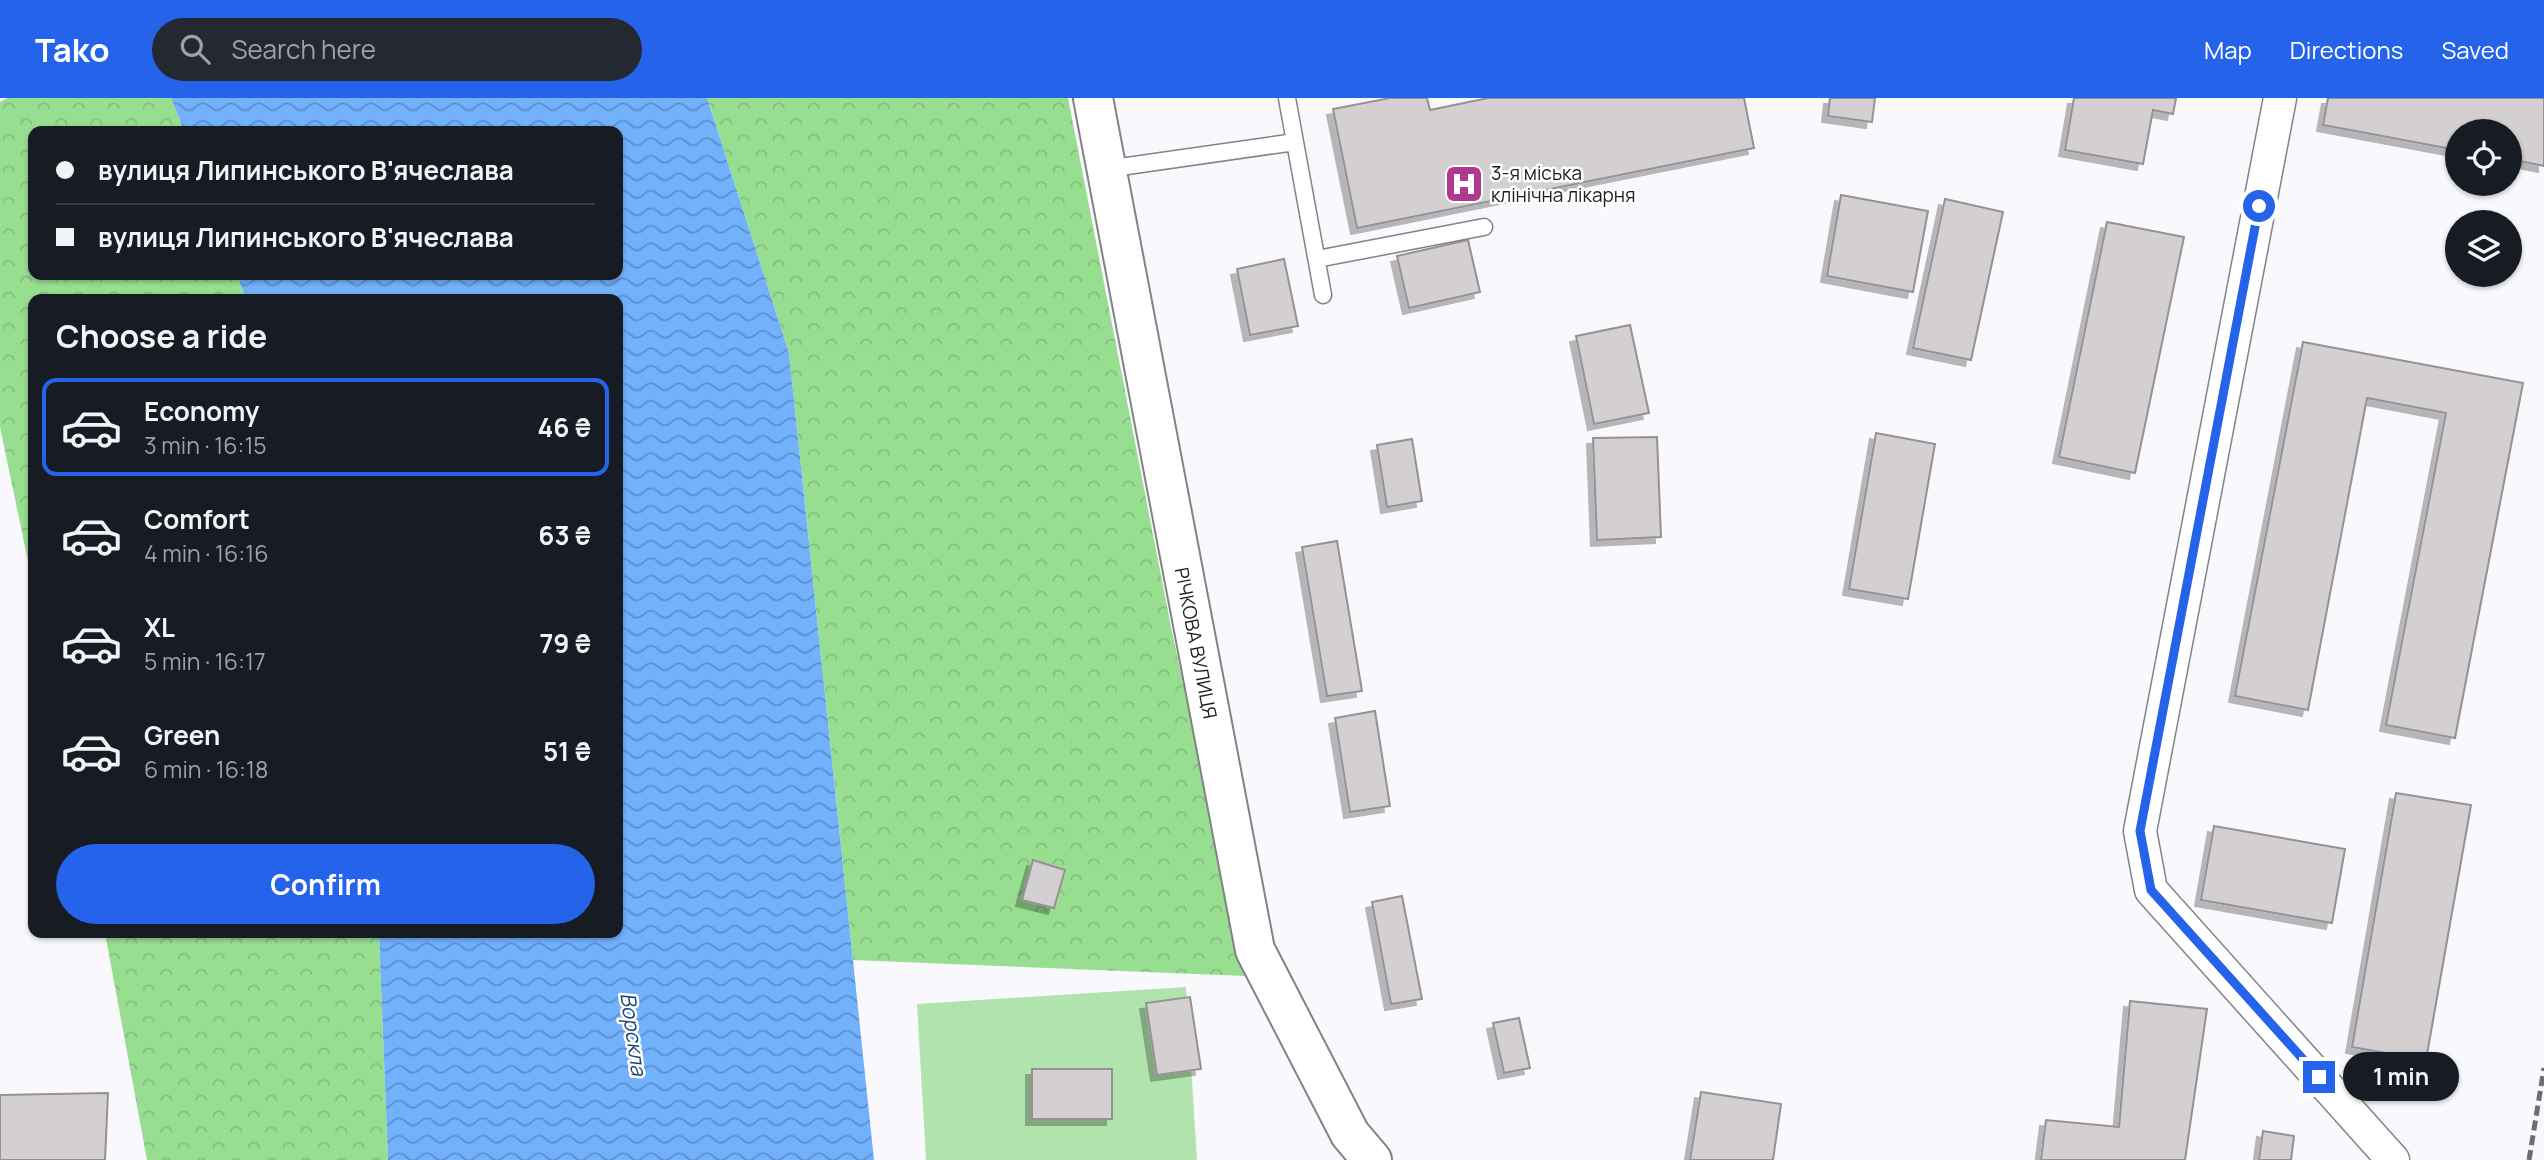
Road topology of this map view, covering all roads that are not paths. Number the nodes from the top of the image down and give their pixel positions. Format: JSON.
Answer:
{"nodes":[{"id":1,"x":1093,"y":98,"type":"edge"},
{"id":2,"x":1287,"y":98,"type":"edge"},
{"id":3,"x":2280,"y":98,"type":"edge"},
{"id":4,"x":1295,"y":142,"type":"junction"},
{"id":5,"x":1106,"y":169,"type":"junction"},
{"id":6,"x":1484,"y":227,"type":"dead end"},
{"id":7,"x":1317,"y":259,"type":"junction"},
{"id":8,"x":1323,"y":295,"type":"dead end"},
{"id":9,"x":1372,"y":1160,"type":"edge"},
{"id":10,"x":2393,"y":1160,"type":"edge"}],
"edges":[{"from":1,"to":5,"type":"street","name":"РІЧКОВА ВУЛИЦЯ"},
{"from":2,"to":4,"type":"lane"},
{"from":3,"to":10,"type":"street"},
{"from":4,"to":5,"type":"lane"},
{"from":4,"to":7,"type":"lane"},
{"from":5,"to":9,"type":"street","name":"РІЧКОВА ВУЛИЦЯ"},
{"from":6,"to":7,"type":"lane"},
{"from":7,"to":8,"type":"lane"}]}
